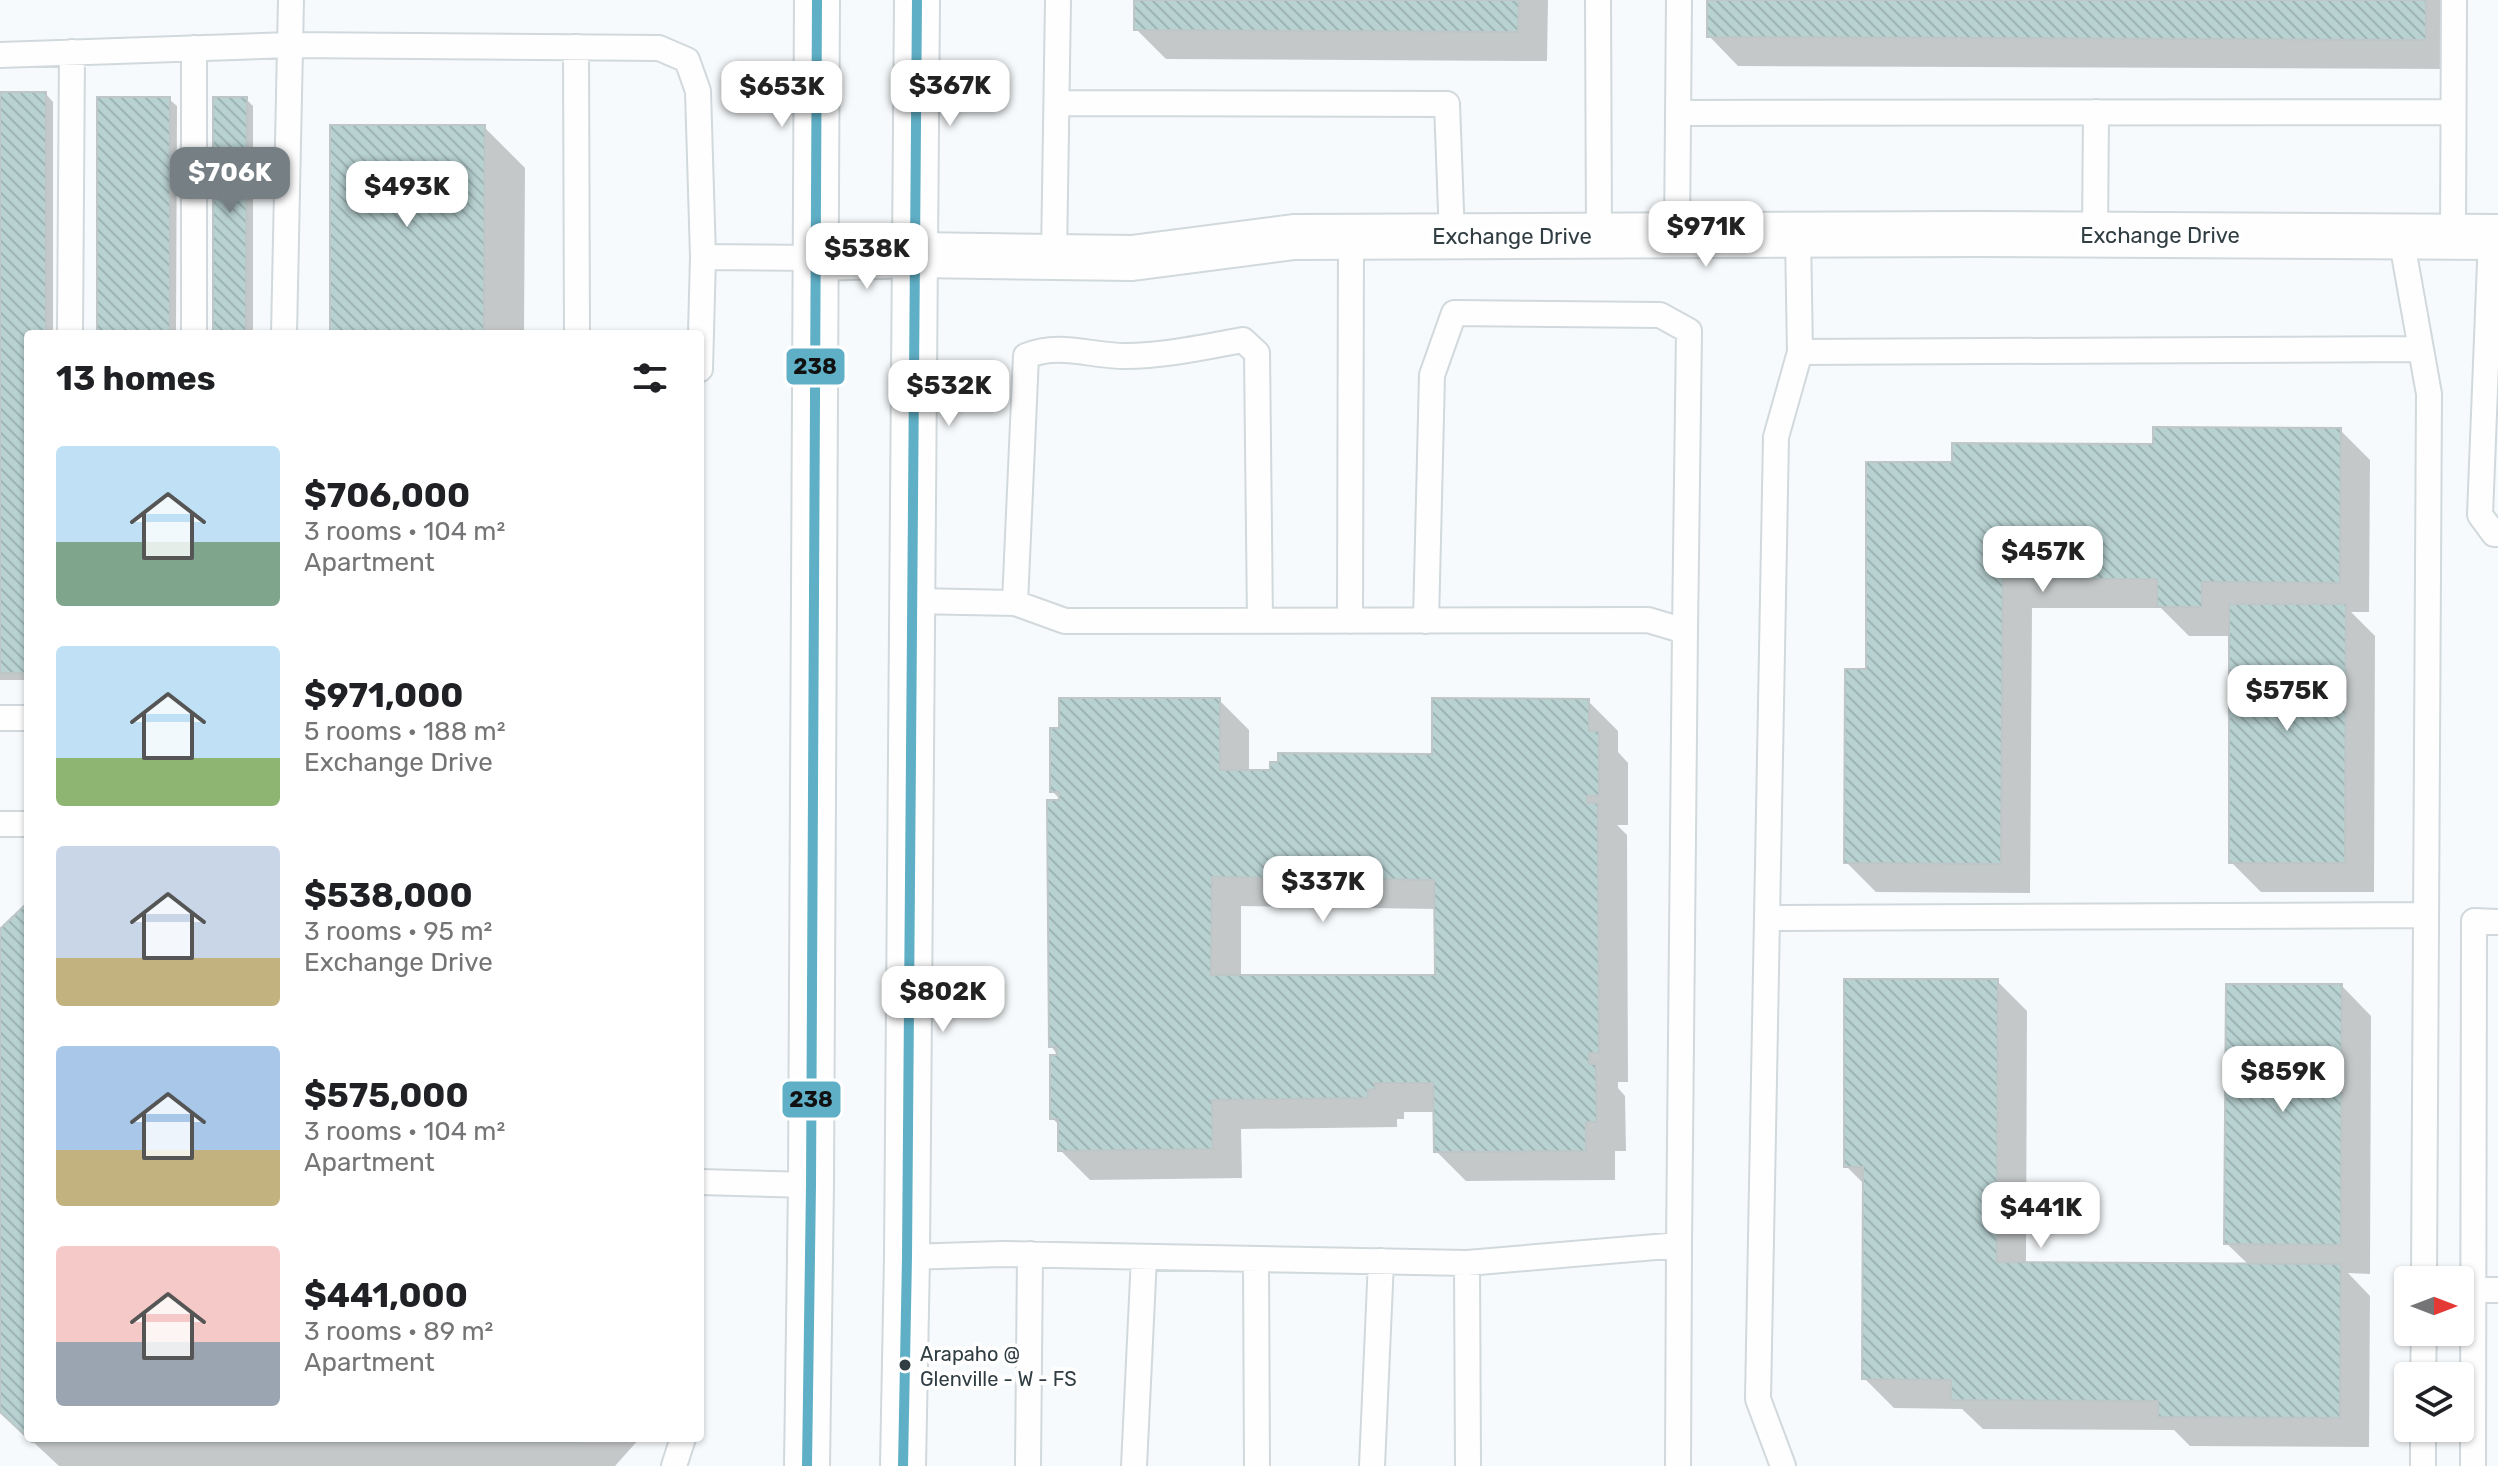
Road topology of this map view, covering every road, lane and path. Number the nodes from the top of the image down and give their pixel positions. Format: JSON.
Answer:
{"nodes":[{"id":1,"x":291,"y":0,"type":"edge"},
{"id":2,"x":817,"y":0,"type":"edge"},
{"id":3,"x":917,"y":0,"type":"edge"},
{"id":4,"x":1058,"y":0,"type":"edge"},
{"id":5,"x":1598,"y":0,"type":"edge"},
{"id":6,"x":1679,"y":0,"type":"edge"},
{"id":7,"x":2454,"y":0,"type":"edge"},
{"id":8,"x":290,"y":45,"type":"junction"},
{"id":9,"x":576,"y":47,"type":"junction"},
{"id":10,"x":194,"y":48,"type":"junction"},
{"id":11,"x":72,"y":52,"type":"junction"},
{"id":12,"x":0,"y":55,"type":"edge"},
{"id":13,"x":1057,"y":103,"type":"junction"},
{"id":14,"x":2096,"y":112,"type":"junction"},
{"id":15,"x":2453,"y":112,"type":"junction"},
{"id":16,"x":1678,"y":113,"type":"junction"},
{"id":17,"x":1798,"y":235,"type":"junction"},
{"id":18,"x":2095,"y":235,"type":"junction"},
{"id":19,"x":1599,"y":236,"type":"junction"},
{"id":20,"x":1677,"y":236,"type":"junction"},
{"id":21,"x":1351,"y":237,"type":"junction"},
{"id":22,"x":1452,"y":237,"type":"junction"},
{"id":23,"x":2401,"y":237,"type":"junction"},
{"id":24,"x":2480,"y":237,"type":"edge"},
{"id":25,"x":916,"y":255,"type":"junction"},
{"id":26,"x":703,"y":257,"type":"junction"},
{"id":27,"x":1054,"y":257,"type":"junction"},
{"id":28,"x":815,"y":258,"type":"junction"},
{"id":29,"x":70,"y":330,"type":"edge"},
{"id":30,"x":194,"y":330,"type":"edge"},
{"id":31,"x":284,"y":330,"type":"edge"},
{"id":32,"x":577,"y":330,"type":"edge"},
{"id":33,"x":701,"y":330,"type":"edge"},
{"id":34,"x":2421,"y":349,"type":"junction"},
{"id":35,"x":1800,"y":352,"type":"junction"},
{"id":36,"x":2498,"y":534,"type":"edge"},
{"id":37,"x":913,"y":601,"type":"junction"},
{"id":38,"x":1015,"y":603,"type":"junction"},
{"id":39,"x":1260,"y":621,"type":"junction"},
{"id":40,"x":1350,"y":621,"type":"junction"},
{"id":41,"x":1426,"y":621,"type":"junction"},
{"id":42,"x":1685,"y":631,"type":"junction"},
{"id":43,"x":0,"y":718,"type":"edge"},
{"id":44,"x":24,"y":718,"type":"edge"},
{"id":45,"x":0,"y":824,"type":"edge"},
{"id":46,"x":24,"y":824,"type":"edge"},
{"id":47,"x":2426,"y":915,"type":"junction"},
{"id":48,"x":1767,"y":918,"type":"junction"},
{"id":49,"x":2498,"y":922,"type":"edge"},
{"id":50,"x":704,"y":1182,"type":"edge"},
{"id":51,"x":811,"y":1185,"type":"junction"},
{"id":52,"x":1679,"y":1245,"type":"junction"},
{"id":53,"x":1030,"y":1254,"type":"junction"},
{"id":54,"x":907,"y":1257,"type":"junction"},
{"id":55,"x":1144,"y":1257,"type":"junction"},
{"id":56,"x":1256,"y":1259,"type":"junction"},
{"id":57,"x":1381,"y":1261,"type":"junction"},
{"id":58,"x":1467,"y":1263,"type":"junction"},
{"id":59,"x":2424,"y":1266,"type":"edge"},
{"id":60,"x":2473,"y":1266,"type":"edge"},
{"id":61,"x":2474,"y":1290,"type":"edge"},
{"id":62,"x":2498,"y":1290,"type":"edge"},
{"id":63,"x":2473,"y":1346,"type":"edge"},
{"id":64,"x":682,"y":1442,"type":"edge"},
{"id":65,"x":2423,"y":1442,"type":"edge"},
{"id":66,"x":674,"y":1466,"type":"edge"},
{"id":67,"x":807,"y":1466,"type":"edge"},
{"id":68,"x":903,"y":1466,"type":"edge"},
{"id":69,"x":1028,"y":1466,"type":"edge"},
{"id":70,"x":1134,"y":1466,"type":"edge"},
{"id":71,"x":1257,"y":1466,"type":"edge"},
{"id":72,"x":1372,"y":1466,"type":"edge"},
{"id":73,"x":1468,"y":1466,"type":"edge"},
{"id":74,"x":1678,"y":1466,"type":"edge"},
{"id":75,"x":1783,"y":1466,"type":"edge"},
{"id":76,"x":2423,"y":1466,"type":"edge"},
{"id":77,"x":2473,"y":1466,"type":"edge"}],
"edges":[{"from":1,"to":8,"type":"lane"},
{"from":2,"to":28,"type":"main road"},
{"from":3,"to":25,"type":"main road"},
{"from":4,"to":13,"type":"lane"},
{"from":5,"to":19,"type":"lane"},
{"from":6,"to":16,"type":"lane"},
{"from":7,"to":15,"type":"lane"},
{"from":8,"to":9,"type":"lane"},
{"from":8,"to":10,"type":"lane"},
{"from":8,"to":31,"type":"lane"},
{"from":9,"to":26,"type":"lane"},
{"from":9,"to":32,"type":"lane"},
{"from":10,"to":11,"type":"lane"},
{"from":10,"to":30,"type":"lane"},
{"from":11,"to":12,"type":"lane"},
{"from":11,"to":29,"type":"lane"},
{"from":13,"to":22,"type":"lane"},
{"from":13,"to":27,"type":"lane"},
{"from":14,"to":15,"type":"lane"},
{"from":14,"to":16,"type":"lane"},
{"from":14,"to":18,"type":"lane"},
{"from":15,"to":24,"type":"lane"},
{"from":16,"to":20,"type":"lane"},
{"from":17,"to":18,"type":"main road","name":"Exchange Drive"},
{"from":17,"to":20,"type":"main road","name":"Exchange Drive"},
{"from":17,"to":35,"type":"lane"},
{"from":18,"to":23,"type":"main road","name":"Exchange Drive"},
{"from":19,"to":20,"type":"main road","name":"Exchange Drive"},
{"from":19,"to":22,"type":"main road","name":"Exchange Drive"},
{"from":21,"to":22,"type":"main road","name":"Exchange Drive"},
{"from":21,"to":27,"type":"main road","name":"Exchange Drive"},
{"from":21,"to":40,"type":"lane"},
{"from":23,"to":24,"type":"main road","name":"Exchange Drive"},
{"from":23,"to":34,"type":"lane"},
{"from":24,"to":36,"type":"lane"},
{"from":25,"to":27,"type":"main road","name":"Exchange Drive"},
{"from":25,"to":28,"type":"main road","name":"Exchange Drive"},
{"from":25,"to":37,"type":"main road"},
{"from":26,"to":28,"type":"lane"},
{"from":26,"to":33,"type":"lane"},
{"from":28,"to":51,"type":"main road"},
{"from":34,"to":35,"type":"lane"},
{"from":34,"to":47,"type":"lane"},
{"from":35,"to":48,"type":"lane"},
{"from":37,"to":38,"type":"lane"},
{"from":37,"to":54,"type":"main road"},
{"from":38,"to":39,"type":"lane"},
{"from":38,"to":39,"type":"lane"},
{"from":39,"to":40,"type":"lane"},
{"from":40,"to":41,"type":"lane"},
{"from":41,"to":42,"type":"lane"},
{"from":41,"to":42,"type":"lane"},
{"from":42,"to":52,"type":"lane"},
{"from":43,"to":44,"type":"lane"},
{"from":45,"to":46,"type":"lane"},
{"from":47,"to":48,"type":"lane"},
{"from":47,"to":59,"type":"lane"},
{"from":48,"to":75,"type":"lane"},
{"from":49,"to":60,"type":"lane"},
{"from":50,"to":51,"type":"lane"},
{"from":51,"to":67,"type":"main road"},
{"from":52,"to":58,"type":"lane"},
{"from":52,"to":74,"type":"lane"},
{"from":53,"to":54,"type":"lane"},
{"from":53,"to":55,"type":"lane"},
{"from":53,"to":69,"type":"lane"},
{"from":54,"to":68,"type":"main road"},
{"from":55,"to":56,"type":"lane"},
{"from":55,"to":70,"type":"lane"},
{"from":56,"to":57,"type":"lane"},
{"from":56,"to":71,"type":"lane"},
{"from":57,"to":58,"type":"lane"},
{"from":57,"to":72,"type":"lane"},
{"from":58,"to":73,"type":"lane"},
{"from":61,"to":62,"type":"lane"},
{"from":63,"to":77,"type":"lane"},
{"from":64,"to":66,"type":"lane"},
{"from":65,"to":76,"type":"lane"}]}
